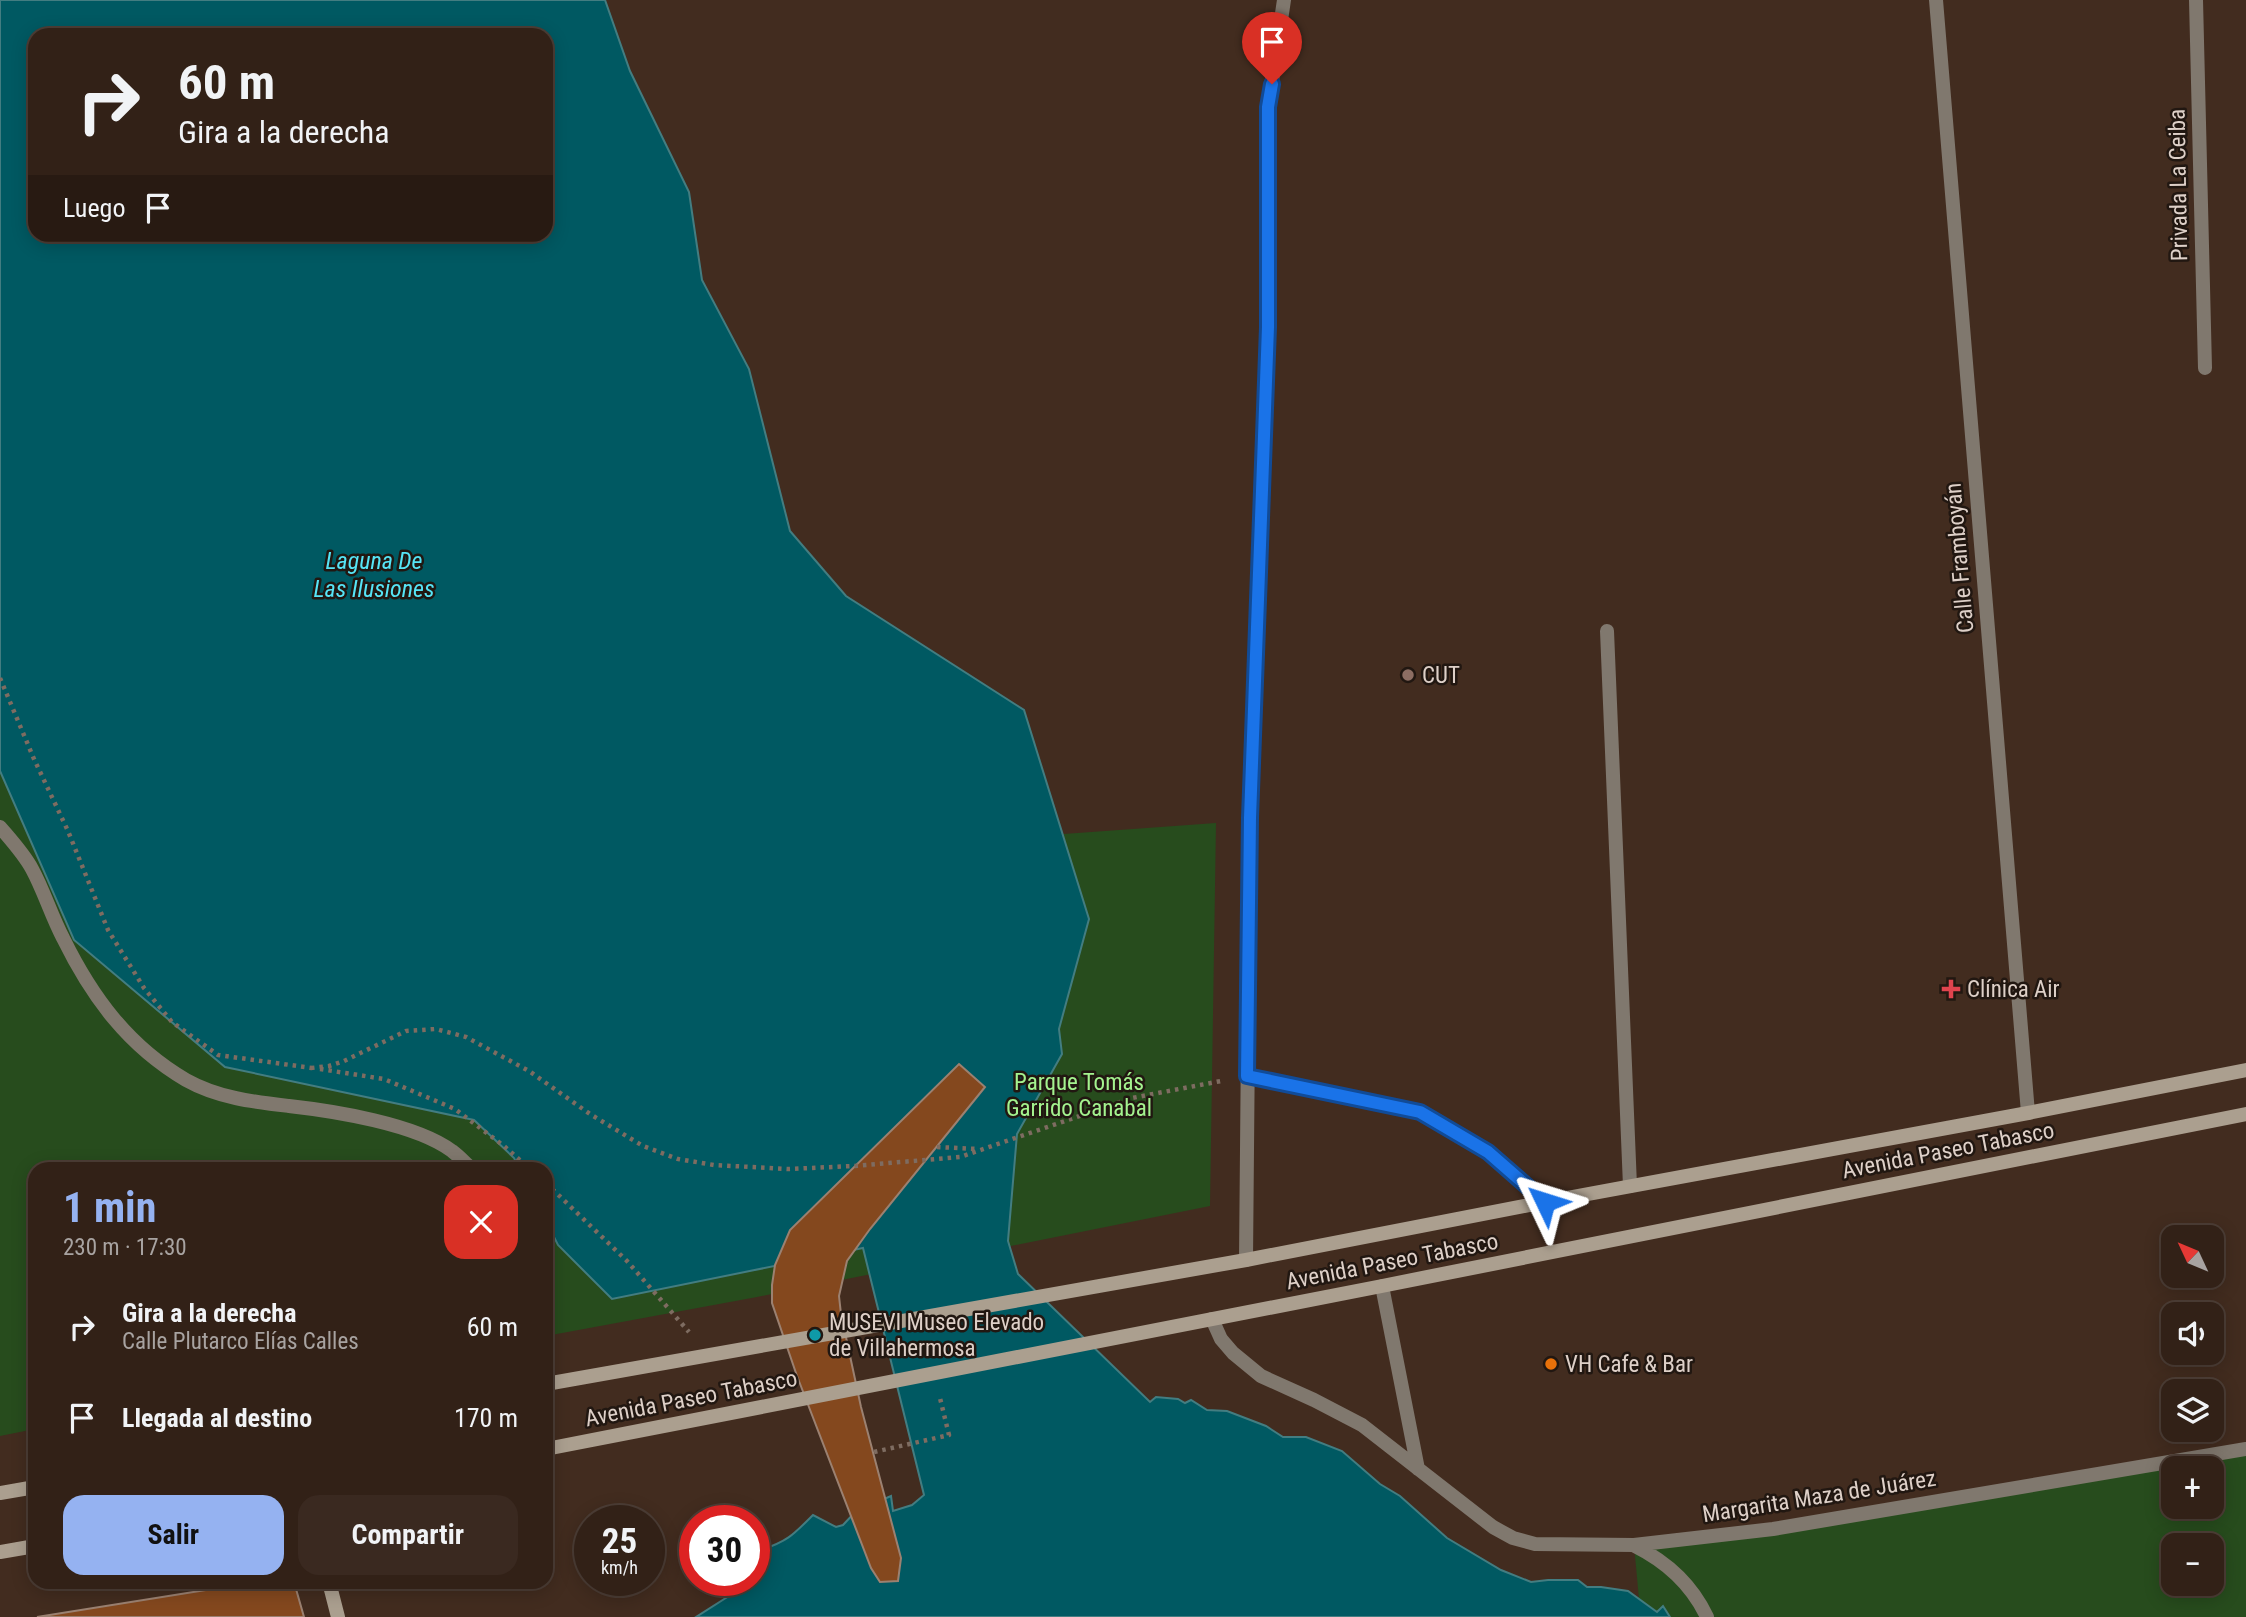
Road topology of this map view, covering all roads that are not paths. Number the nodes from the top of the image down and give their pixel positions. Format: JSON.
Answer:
{"nodes":[{"id":1,"x":1284,"y":0,"type":"edge"},
{"id":2,"x":1936,"y":0,"type":"edge"},
{"id":3,"x":2196,"y":0,"type":"edge"},
{"id":4,"x":2205,"y":368,"type":"dead end"},
{"id":5,"x":1608,"y":631,"type":"dead end"},
{"id":6,"x":0,"y":827,"type":"edge"},
{"id":7,"x":2246,"y":1070,"type":"edge"},
{"id":8,"x":1247,"y":1076,"type":"junction"},
{"id":9,"x":2028,"y":1113,"type":"junction"},
{"id":10,"x":2246,"y":1114,"type":"edge"},
{"id":11,"x":464,"y":1162,"type":"edge"},
{"id":12,"x":1630,"y":1186,"type":"junction"},
{"id":13,"x":1545,"y":1202,"type":"junction"},
{"id":14,"x":1246,"y":1259,"type":"junction"},
{"id":15,"x":1382,"y":1286,"type":"junction"},
{"id":16,"x":1212,"y":1320,"type":"junction"},
{"id":17,"x":553,"y":1383,"type":"edge"},
{"id":18,"x":553,"y":1448,"type":"edge"},
{"id":19,"x":2246,"y":1449,"type":"edge"},
{"id":20,"x":1418,"y":1469,"type":"junction"},
{"id":21,"x":28,"y":1488,"type":"edge"},
{"id":22,"x":0,"y":1493,"type":"edge"},
{"id":23,"x":1634,"y":1545,"type":"junction"},
{"id":24,"x":28,"y":1546,"type":"edge"},
{"id":25,"x":0,"y":1552,"type":"edge"},
{"id":26,"x":331,"y":1589,"type":"edge"},
{"id":27,"x":338,"y":1617,"type":"edge"},
{"id":28,"x":1707,"y":1617,"type":"edge"}],
"edges":[{"from":1,"to":8,"type":"street"},
{"from":2,"to":9,"type":"street","name":"Calle Framboyán"},
{"from":3,"to":4,"type":"street","name":"Privada La Ceiba"},
{"from":5,"to":12,"type":"street"},
{"from":6,"to":11,"type":"street"},
{"from":7,"to":9,"type":"main road","name":"Avenida Paseo Tabasco"},
{"from":8,"to":13,"type":"street"},
{"from":8,"to":14,"type":"street"},
{"from":9,"to":12,"type":"main road","name":"Avenida Paseo Tabasco"},
{"from":10,"to":15,"type":"main road","name":"Avenida Paseo Tabasco"},
{"from":12,"to":13,"type":"main road","name":"Avenida Paseo Tabasco"},
{"from":13,"to":14,"type":"main road","name":"Avenida Paseo Tabasco"},
{"from":14,"to":17,"type":"main road","name":"Avenida Paseo Tabasco"},
{"from":15,"to":16,"type":"main road","name":"Avenida Paseo Tabasco"},
{"from":15,"to":20,"type":"street"},
{"from":16,"to":18,"type":"main road","name":"Avenida Paseo Tabasco"},
{"from":16,"to":20,"type":"street","name":"Margarita Maza de Juárez"},
{"from":19,"to":23,"type":"street","name":"Margarita Maza de Juárez"},
{"from":20,"to":23,"type":"street","name":"Margarita Maza de Juárez"},
{"from":21,"to":22,"type":"main road"},
{"from":23,"to":28,"type":"street"},
{"from":24,"to":25,"type":"main road"},
{"from":26,"to":27,"type":"main road"}]}
